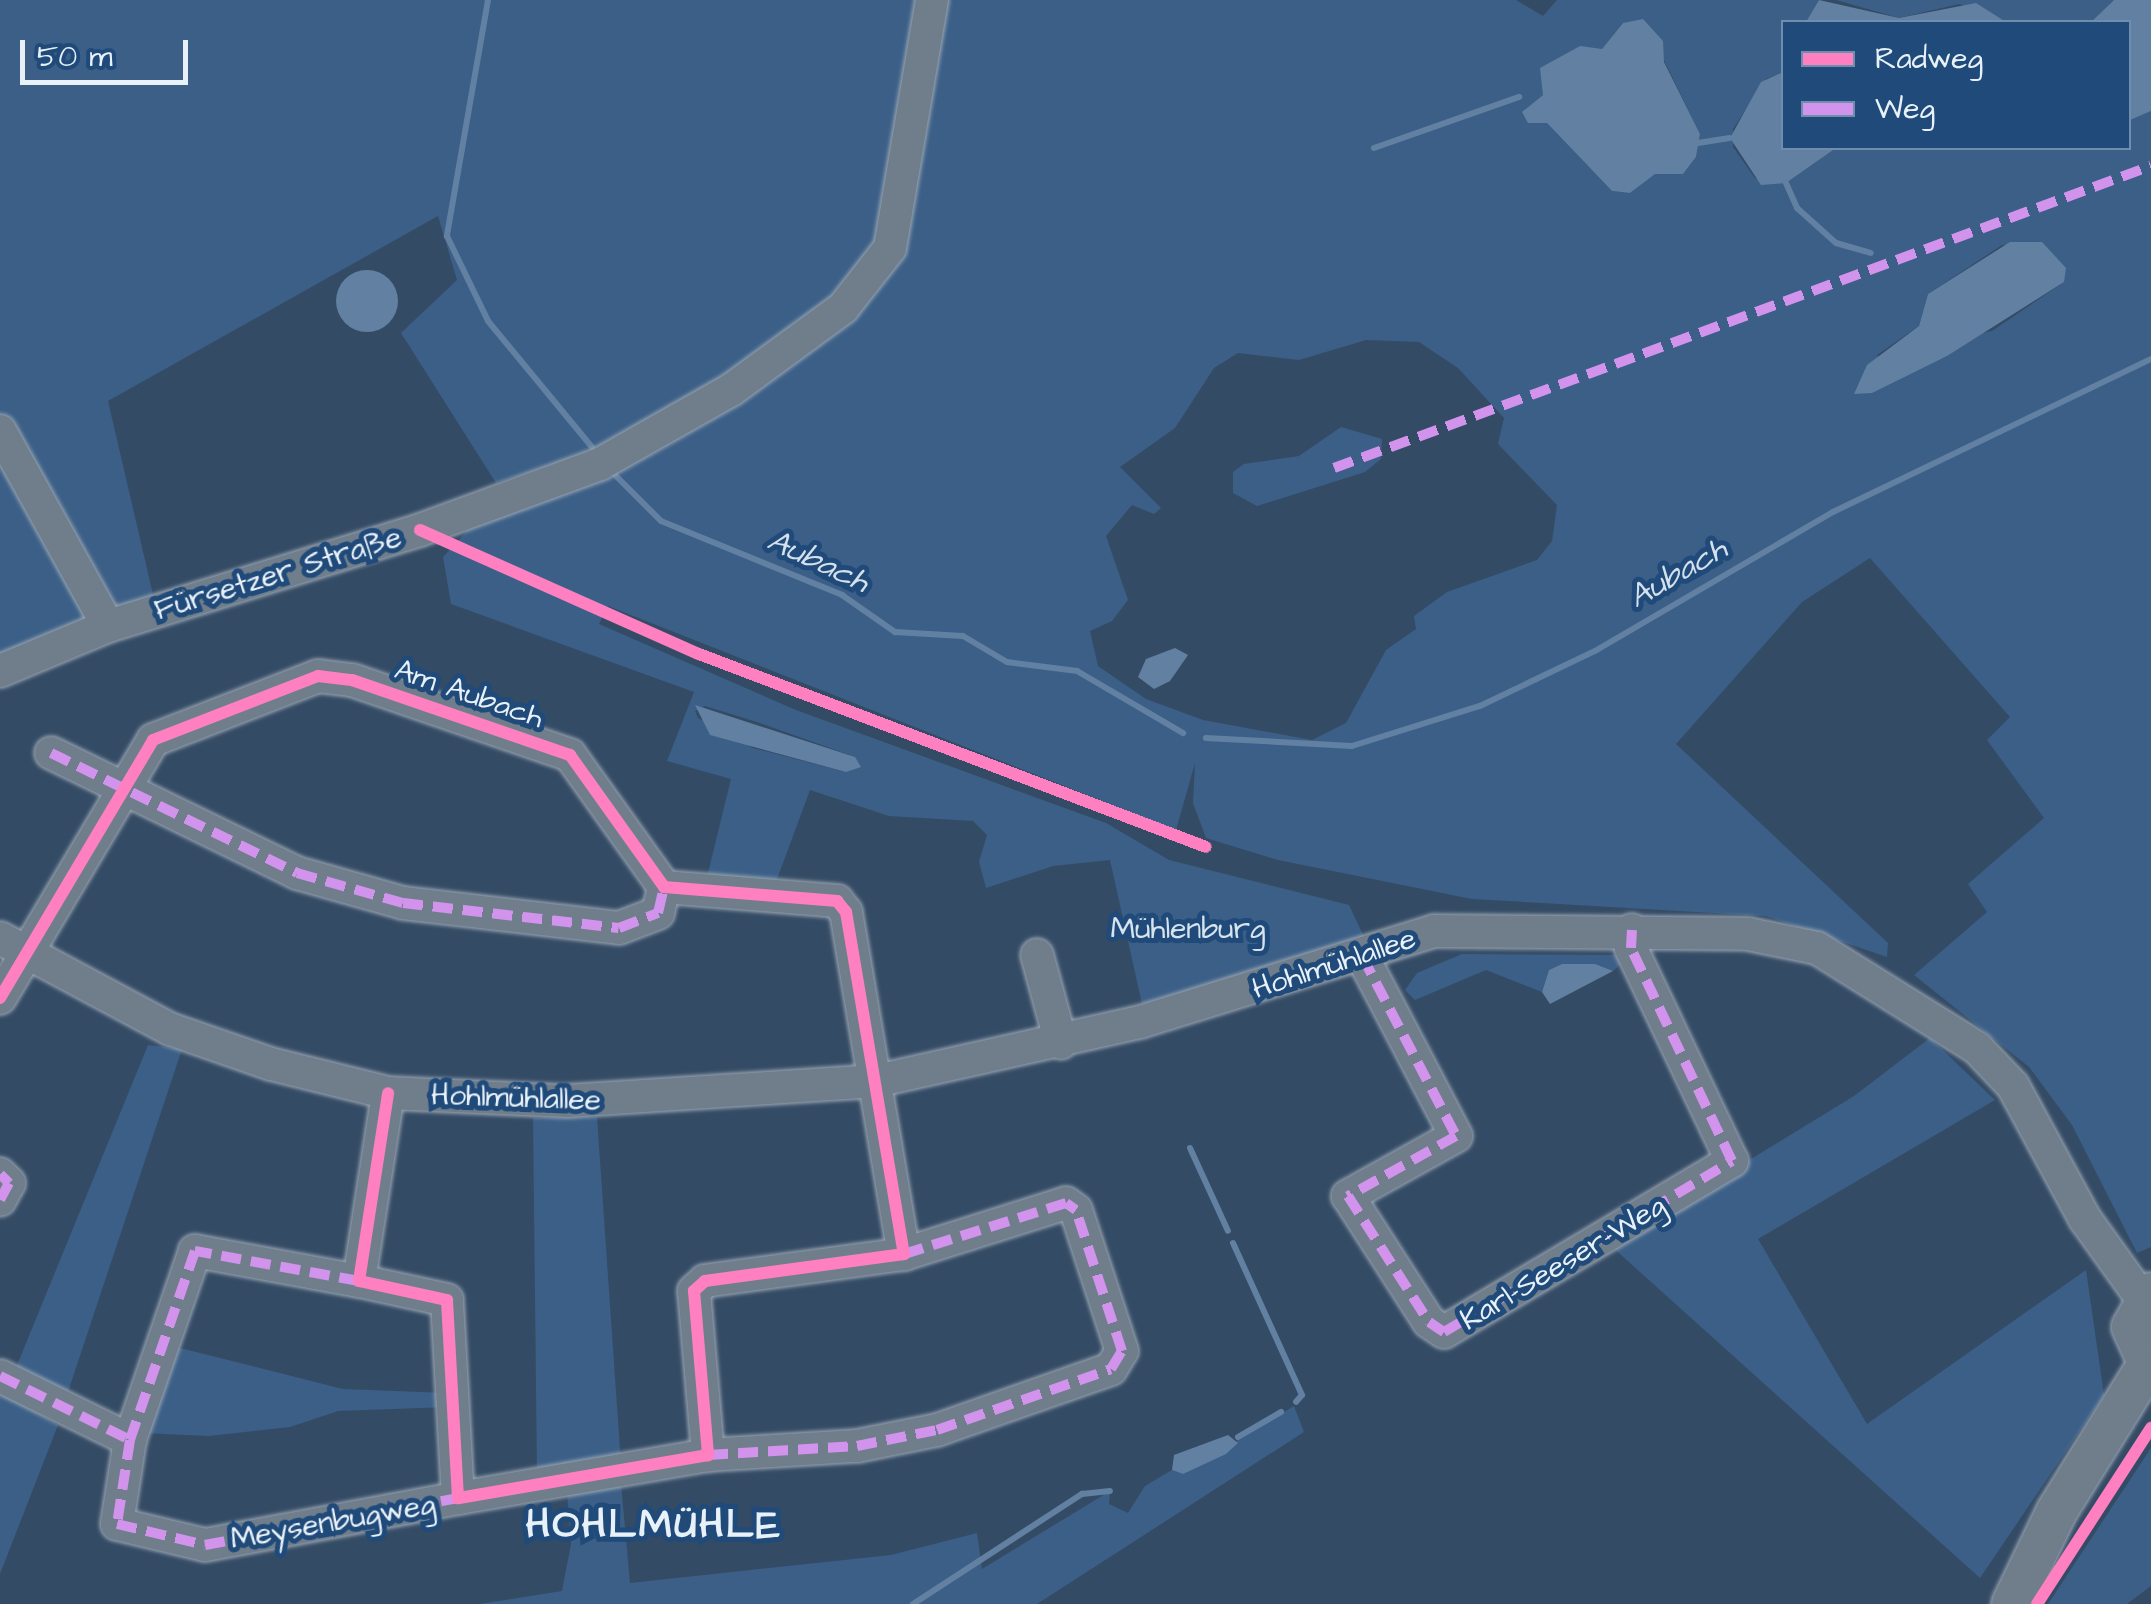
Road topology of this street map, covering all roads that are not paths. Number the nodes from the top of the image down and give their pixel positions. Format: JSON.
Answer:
{"nodes":[{"id":1,"x":932,"y":0,"type":"edge"},
{"id":2,"x":0,"y":431,"type":"edge"},
{"id":3,"x":108,"y":626,"type":"junction"},
{"id":4,"x":0,"y":670,"type":"edge"},
{"id":5,"x":51,"y":753,"type":"dead end"},
{"id":6,"x":124,"y":788,"type":"junction"},
{"id":7,"x":664,"y":887,"type":"junction"},
{"id":8,"x":1632,"y":930,"type":"junction"},
{"id":9,"x":13,"y":947,"type":"edge"},
{"id":10,"x":1037,"y":955,"type":"dead end"},
{"id":11,"x":1362,"y":956,"type":"junction"},
{"id":12,"x":0,"y":998,"type":"edge"},
{"id":13,"x":1061,"y":1043,"type":"junction"},
{"id":14,"x":876,"y":1080,"type":"junction"},
{"id":15,"x":388,"y":1093,"type":"junction"},
{"id":16,"x":0,"y":1174,"type":"edge"},
{"id":17,"x":0,"y":1200,"type":"edge"},
{"id":18,"x":904,"y":1254,"type":"junction"},
{"id":19,"x":359,"y":1281,"type":"junction"},
{"id":20,"x":2147,"y":1297,"type":"edge"},
{"id":21,"x":2149,"y":1368,"type":"edge"},
{"id":22,"x":6,"y":1380,"type":"edge"},
{"id":23,"x":130,"y":1440,"type":"junction"},
{"id":24,"x":708,"y":1454,"type":"junction"},
{"id":25,"x":458,"y":1498,"type":"junction"},
{"id":26,"x":2012,"y":1604,"type":"edge"}],
"edges":[{"from":1,"to":3,"type":"street","name":"Fürsetzer Straße"},
{"from":2,"to":3,"type":"street"},
{"from":3,"to":4,"type":"street","name":"Fürsetzer Straße"},
{"from":5,"to":6,"type":"street"},
{"from":6,"to":7,"type":"street"},
{"from":6,"to":7,"type":"street","name":"Am Aubach"},
{"from":6,"to":9,"type":"street","name":"Am Aubach"},
{"from":7,"to":14,"type":"street"},
{"from":8,"to":11,"type":"street","name":"Hohlmühlallee"},
{"from":8,"to":11,"type":"street","name":"Karl-Seeser-Weg"},
{"from":8,"to":20,"type":"street","name":"Hohlmühlallee"},
{"from":9,"to":12,"type":"street","name":"Am Aubach"},
{"from":9,"to":15,"type":"street","name":"Hohlmühlallee"},
{"from":10,"to":13,"type":"street"},
{"from":11,"to":13,"type":"street","name":"Hohlmühlallee"},
{"from":13,"to":14,"type":"street","name":"Hohlmühlallee"},
{"from":14,"to":15,"type":"street","name":"Hohlmühlallee"},
{"from":14,"to":18,"type":"street"},
{"from":15,"to":19,"type":"street"},
{"from":16,"to":17,"type":"street"},
{"from":18,"to":24,"type":"street"},
{"from":18,"to":24,"type":"street","name":"Meysenbugweg"},
{"from":19,"to":23,"type":"street","name":"Meysenbugweg"},
{"from":19,"to":25,"type":"street","name":"Meysenbugweg"},
{"from":20,"to":21,"type":"main road"},
{"from":21,"to":26,"type":"main road"},
{"from":22,"to":23,"type":"street"},
{"from":23,"to":25,"type":"street","name":"Meysenbugweg"},
{"from":24,"to":25,"type":"street","name":"Meysenbugweg"}]}
